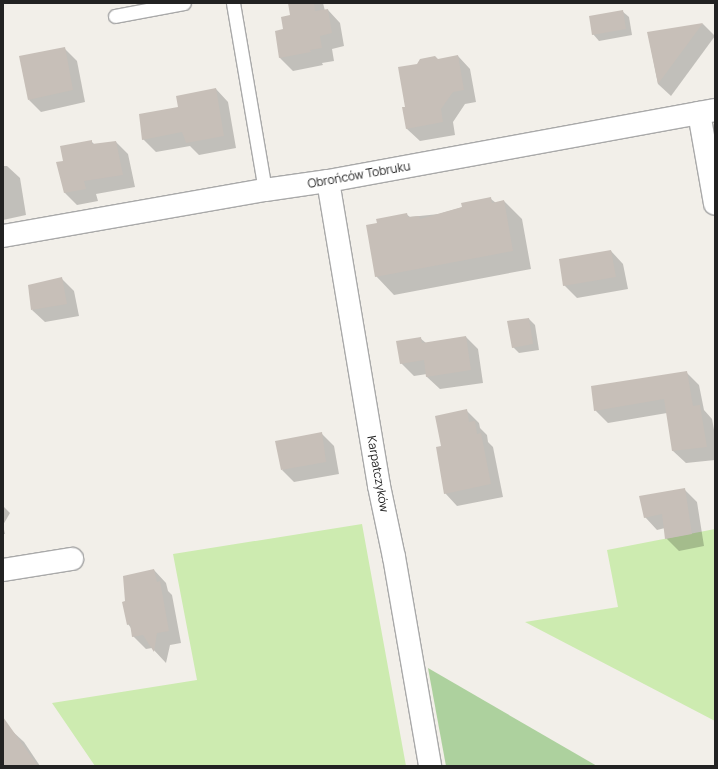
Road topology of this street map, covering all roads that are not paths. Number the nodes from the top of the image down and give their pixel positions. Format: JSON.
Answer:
{"nodes":[{"id":1,"x":184,"y":3,"type":"edge"},
{"id":2,"x":233,"y":3,"type":"edge"},
{"id":3,"x":115,"y":16,"type":"dead end"},
{"id":4,"x":707,"y":112,"type":"edge"},
{"id":5,"x":328,"y":181,"type":"junction"},
{"id":6,"x":265,"y":190,"type":"junction"},
{"id":7,"x":715,"y":204,"type":"edge"},
{"id":8,"x":3,"y":236,"type":"edge"},
{"id":9,"x":72,"y":559,"type":"dead end"},
{"id":10,"x":3,"y":570,"type":"edge"},
{"id":11,"x":430,"y":766,"type":"edge"}],
"edges":[{"from":1,"to":3,"type":"lane"},
{"from":2,"to":6,"type":"lane"},
{"from":4,"to":5,"type":"street","name":"Obrońców Tobruku"},
{"from":4,"to":7,"type":"street"},
{"from":5,"to":6,"type":"street","name":"Obrońców Tobruku"},
{"from":5,"to":11,"type":"street","name":"Karpatczyków"},
{"from":6,"to":8,"type":"street","name":"Obrońców Tobruku"},
{"from":9,"to":10,"type":"street"}]}
